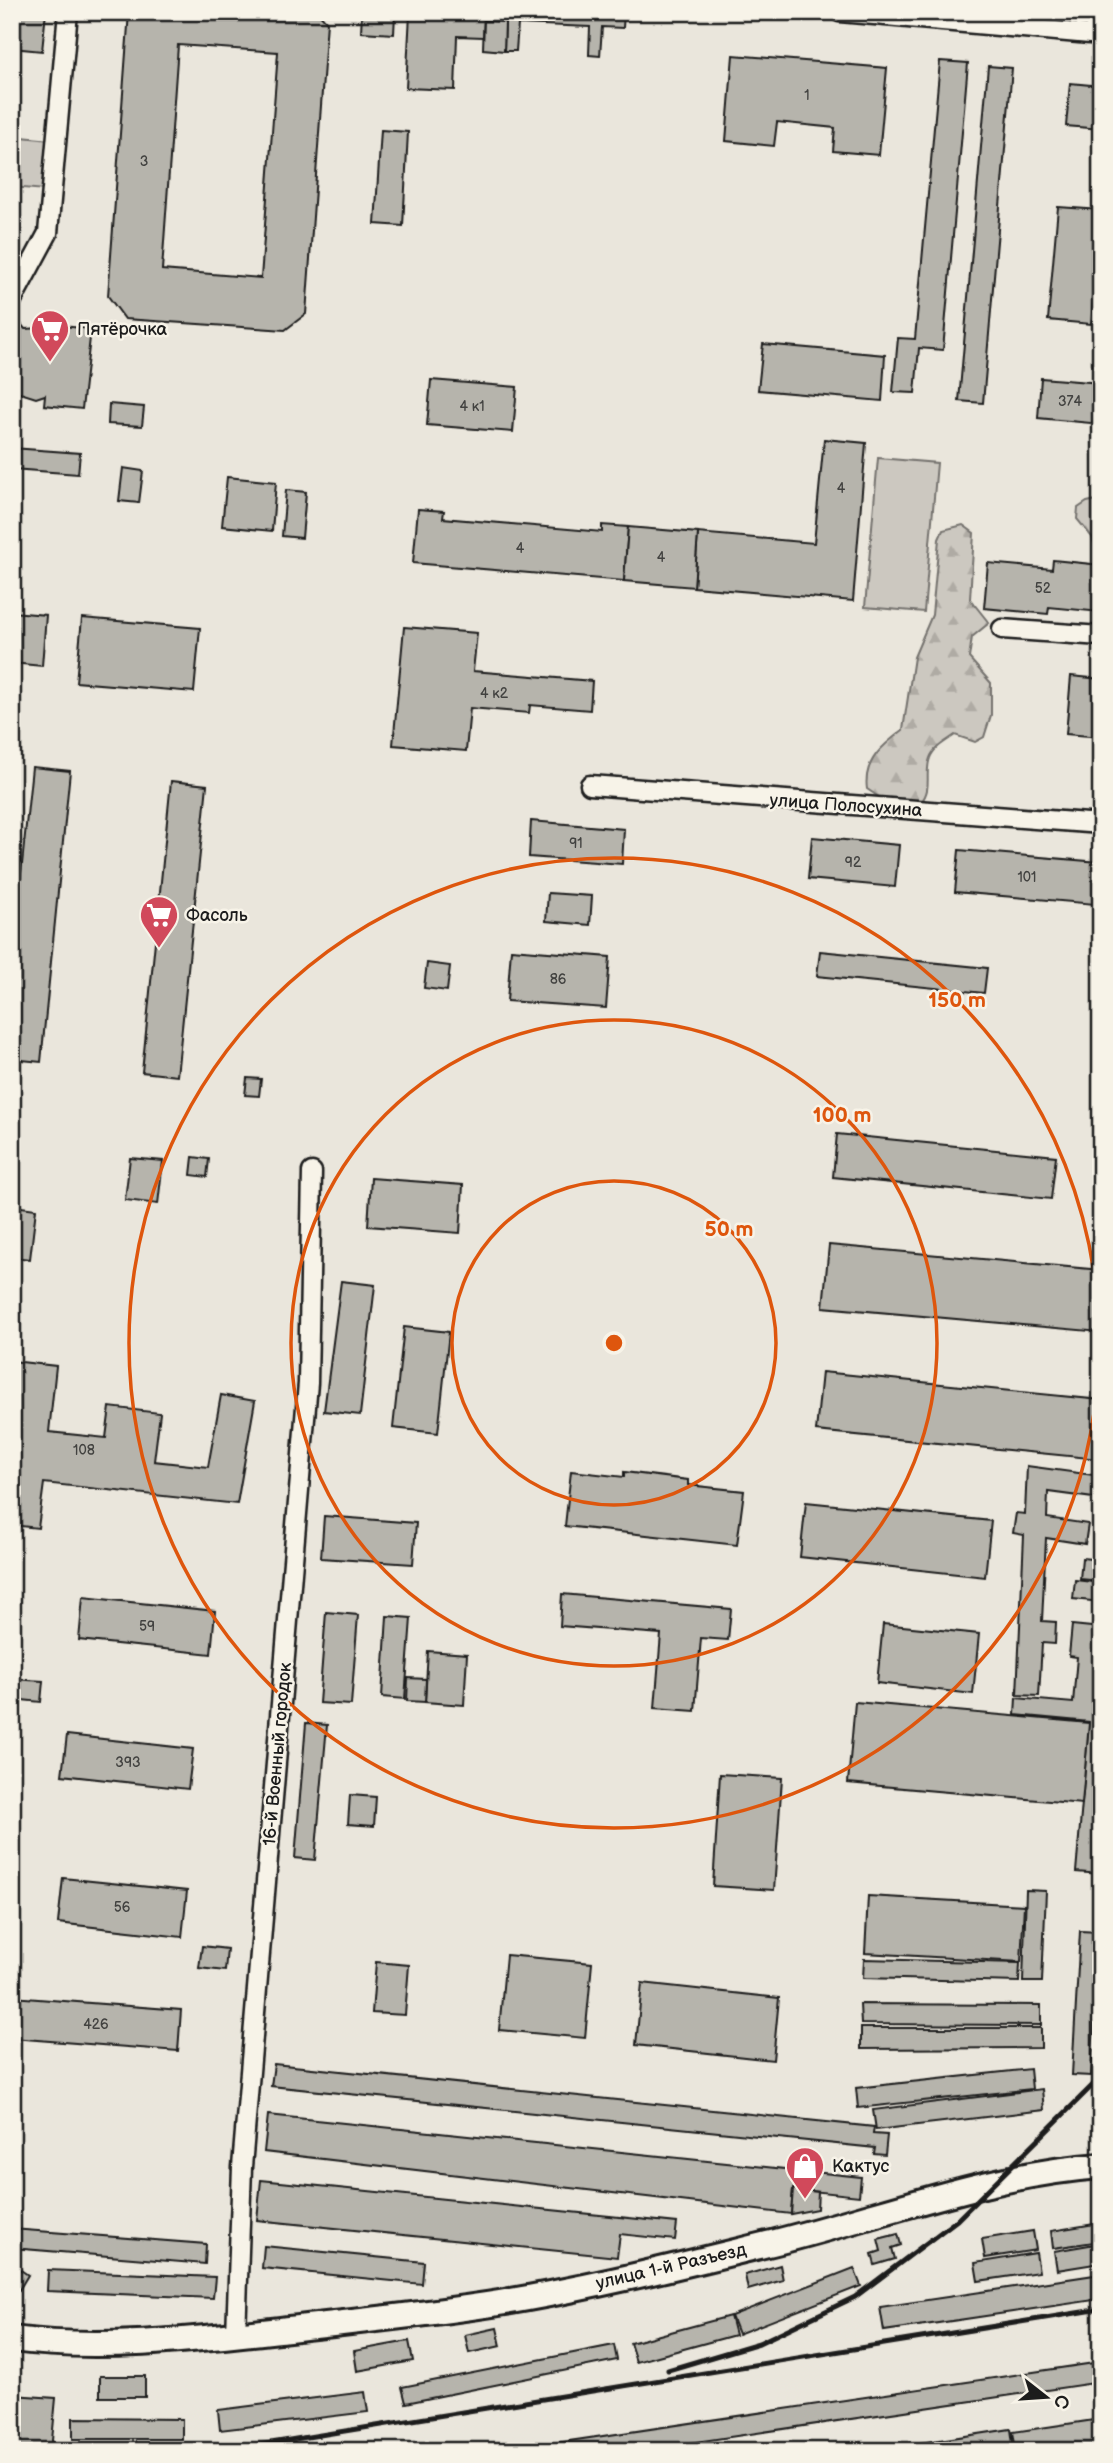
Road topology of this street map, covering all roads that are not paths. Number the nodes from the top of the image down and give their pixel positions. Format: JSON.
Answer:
{"nodes":[{"id":1,"x":68,"y":12,"type":"edge"},
{"id":2,"x":839,"y":12,"type":"edge"},
{"id":3,"x":1101,"y":35,"type":"edge"},
{"id":4,"x":12,"y":300,"type":"edge"},
{"id":5,"x":1002,"y":629,"type":"dead end"},
{"id":6,"x":1101,"y":636,"type":"edge"},
{"id":7,"x":590,"y":785,"type":"dead end"},
{"id":8,"x":1101,"y":824,"type":"edge"},
{"id":9,"x":312,"y":1172,"type":"dead end"},
{"id":10,"x":1101,"y":2166,"type":"edge"},
{"id":11,"x":236,"y":2335,"type":"junction"},
{"id":12,"x":12,"y":2339,"type":"edge"}],
"edges":[{"from":1,"to":4,"type":"street"},
{"from":2,"to":3,"type":"street"},
{"from":5,"to":6,"type":"street"},
{"from":7,"to":8,"type":"street","name":"улица Полосухина"},
{"from":9,"to":11,"type":"street","name":"16-й Военный городок"},
{"from":10,"to":11,"type":"main road","name":"улица 1-й Разъезд"},
{"from":11,"to":12,"type":"main road","name":"улица 1-й Разъезд"}]}
